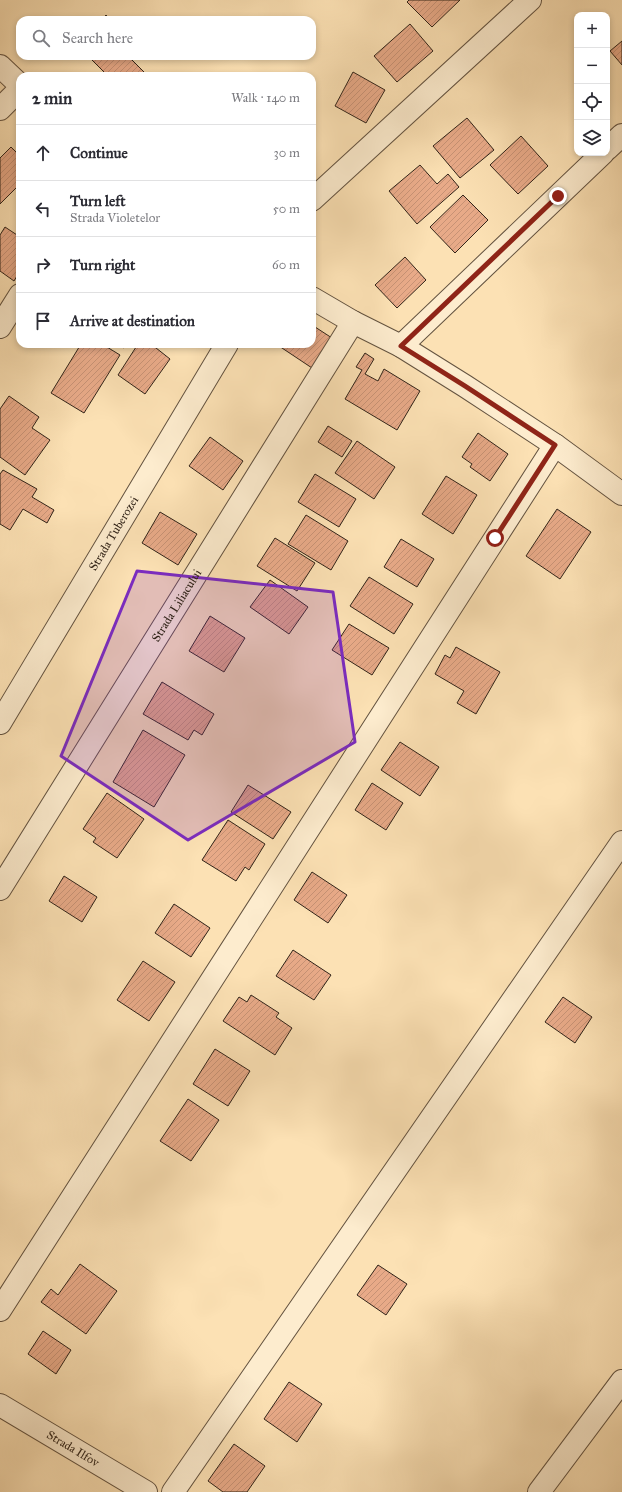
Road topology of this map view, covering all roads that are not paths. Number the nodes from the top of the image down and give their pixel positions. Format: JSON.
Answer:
{"nodes":[{"id":1,"x":530,"y":0,"type":"edge"},
{"id":2,"x":0,"y":66,"type":"edge"},
{"id":3,"x":16,"y":81,"type":"edge"},
{"id":4,"x":16,"y":93,"type":"edge"},
{"id":5,"x":0,"y":109,"type":"edge"},
{"id":6,"x":622,"y":135,"type":"edge"},
{"id":7,"x":610,"y":146,"type":"edge"},
{"id":8,"x":600,"y":156,"type":"edge"},
{"id":9,"x":316,"y":196,"type":"edge"},
{"id":10,"x":316,"y":300,"type":"edge"},
{"id":11,"x":16,"y":301,"type":"edge"},
{"id":12,"x":353,"y":322,"type":"junction"},
{"id":13,"x":0,"y":327,"type":"edge"},
{"id":14,"x":401,"y":346,"type":"junction"},
{"id":15,"x":224,"y":348,"type":"edge"},
{"id":16,"x":555,"y":445,"type":"junction"},
{"id":17,"x":622,"y":494,"type":"edge"},
{"id":18,"x":0,"y":723,"type":"edge"},
{"id":19,"x":622,"y":842,"type":"edge"},
{"id":20,"x":0,"y":889,"type":"edge"},
{"id":21,"x":0,"y":1310,"type":"edge"},
{"id":22,"x":622,"y":1381,"type":"edge"},
{"id":23,"x":0,"y":1405,"type":"edge"},
{"id":24,"x":146,"y":1492,"type":"edge"},
{"id":25,"x":173,"y":1492,"type":"edge"},
{"id":26,"x":539,"y":1492,"type":"edge"}],
"edges":[{"from":1,"to":9,"type":"street"},
{"from":2,"to":3,"type":"street"},
{"from":4,"to":5,"type":"street"},
{"from":6,"to":7,"type":"street"},
{"from":8,"to":14,"type":"street"},
{"from":10,"to":12,"type":"street"},
{"from":11,"to":13,"type":"street"},
{"from":12,"to":14,"type":"street"},
{"from":12,"to":20,"type":"street","name":"Strada Liliacului"},
{"from":14,"to":16,"type":"street"},
{"from":15,"to":18,"type":"street","name":"Strada Tuberozei"},
{"from":16,"to":17,"type":"street"},
{"from":16,"to":21,"type":"street"},
{"from":19,"to":25,"type":"street"},
{"from":22,"to":26,"type":"street"},
{"from":23,"to":24,"type":"street","name":"Strada Ilfov"}]}
